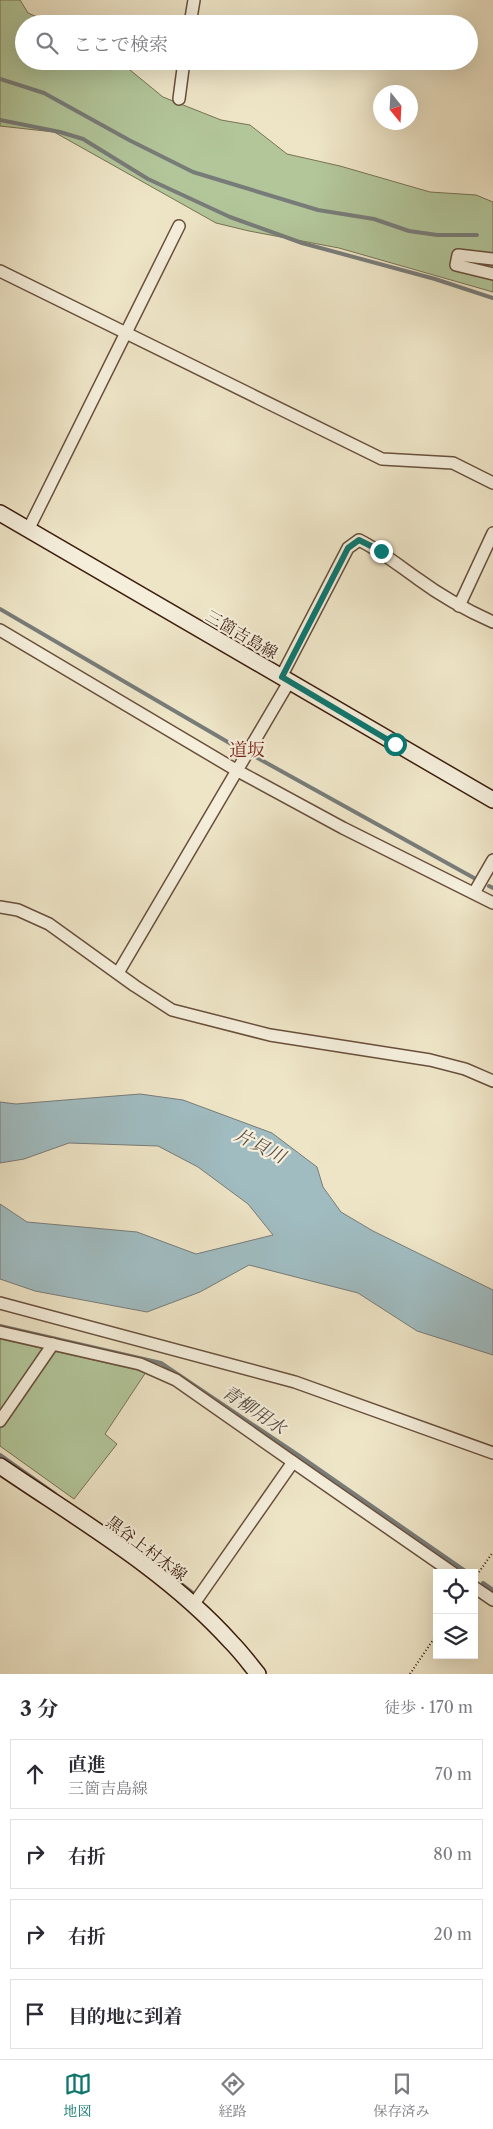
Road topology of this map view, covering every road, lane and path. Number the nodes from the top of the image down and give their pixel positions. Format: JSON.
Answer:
{"nodes":[{"id":1,"x":194,"y":0,"type":"edge"},
{"id":2,"x":192,"y":15,"type":"edge"},
{"id":3,"x":183,"y":70,"type":"edge"},
{"id":4,"x":179,"y":99,"type":"dead end"},
{"id":5,"x":180,"y":226,"type":"dead end"},
{"id":6,"x":493,"y":260,"type":"edge"},
{"id":7,"x":0,"y":271,"type":"edge"},
{"id":8,"x":493,"y":274,"type":"edge"},
{"id":9,"x":125,"y":333,"type":"junction"},
{"id":10,"x":493,"y":483,"type":"edge"},
{"id":11,"x":0,"y":513,"type":"edge"},
{"id":12,"x":28,"y":530,"type":"junction"},
{"id":13,"x":493,"y":533,"type":"edge"},
{"id":14,"x":459,"y":606,"type":"junction"},
{"id":15,"x":493,"y":622,"type":"edge"},
{"id":16,"x":0,"y":630,"type":"edge"},
{"id":17,"x":285,"y":679,"type":"junction"},
{"id":18,"x":236,"y":770,"type":"junction"},
{"id":19,"x":493,"y":800,"type":"edge"},
{"id":20,"x":493,"y":860,"type":"edge"},
{"id":21,"x":474,"y":893,"type":"junction"},
{"id":22,"x":493,"y":904,"type":"edge"},
{"id":23,"x":0,"y":907,"type":"edge"},
{"id":24,"x":118,"y":973,"type":"junction"},
{"id":25,"x":493,"y":1080,"type":"edge"},
{"id":26,"x":0,"y":1303,"type":"edge"},
{"id":27,"x":0,"y":1332,"type":"edge"},
{"id":28,"x":54,"y":1344,"type":"junction"},
{"id":29,"x":0,"y":1421,"type":"edge"},
{"id":30,"x":493,"y":1453,"type":"edge"},
{"id":31,"x":293,"y":1462,"type":"junction"},
{"id":32,"x":0,"y":1466,"type":"edge"},
{"id":33,"x":493,"y":1552,"type":"edge"},
{"id":34,"x":447,"y":1569,"type":"edge"},
{"id":35,"x":478,"y":1574,"type":"edge"},
{"id":36,"x":478,"y":1590,"type":"edge"},
{"id":37,"x":493,"y":1600,"type":"edge"},
{"id":38,"x":193,"y":1605,"type":"junction"},
{"id":39,"x":433,"y":1640,"type":"edge"},
{"id":40,"x":258,"y":1674,"type":"edge"},
{"id":41,"x":410,"y":1674,"type":"edge"}],
"edges":[{"from":1,"to":2,"type":"street"},
{"from":3,"to":4,"type":"street"},
{"from":5,"to":9,"type":"street"},
{"from":6,"to":8,"type":"street"},
{"from":7,"to":9,"type":"street"},
{"from":9,"to":10,"type":"street"},
{"from":9,"to":12,"type":"street"},
{"from":11,"to":12,"type":"main road","name":"三箇吉島線"},
{"from":12,"to":17,"type":"main road","name":"三箇吉島線"},
{"from":13,"to":14,"type":"street"},
{"from":14,"to":15,"type":"street"},
{"from":14,"to":17,"type":"street"},
{"from":16,"to":18,"type":"street"},
{"from":17,"to":18,"type":"street"},
{"from":17,"to":19,"type":"main road","name":"三箇吉島線"},
{"from":18,"to":21,"type":"street"},
{"from":18,"to":24,"type":"street"},
{"from":20,"to":21,"type":"street"},
{"from":21,"to":22,"type":"street"},
{"from":23,"to":24,"type":"street"},
{"from":24,"to":25,"type":"street"},
{"from":26,"to":30,"type":"street"},
{"from":27,"to":28,"type":"street"},
{"from":28,"to":29,"type":"street"},
{"from":28,"to":31,"type":"street"},
{"from":31,"to":34,"type":"street"},
{"from":31,"to":38,"type":"street"},
{"from":32,"to":38,"type":"main road","name":"黒谷上村木線"},
{"from":33,"to":35,"type":"path"},
{"from":36,"to":37,"type":"street"},
{"from":38,"to":40,"type":"main road","name":"黒谷上村木線"},
{"from":39,"to":41,"type":"path"}]}
